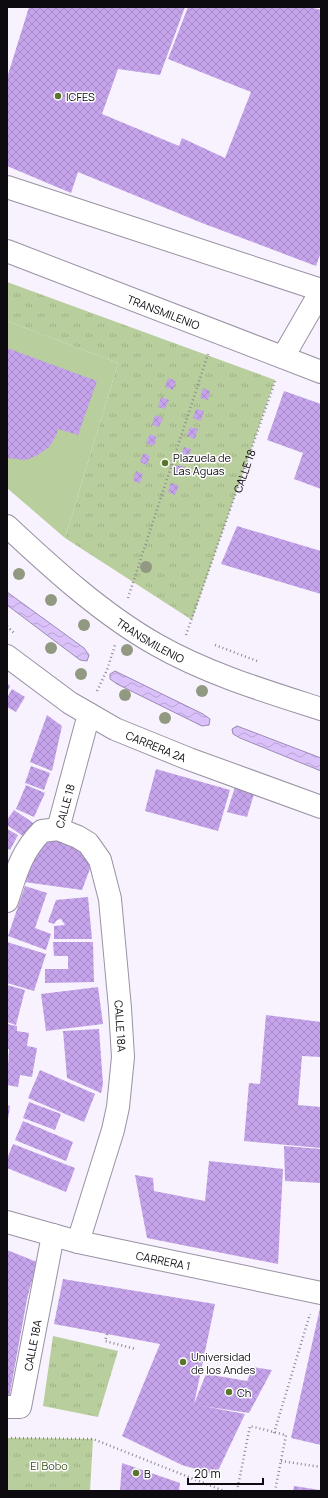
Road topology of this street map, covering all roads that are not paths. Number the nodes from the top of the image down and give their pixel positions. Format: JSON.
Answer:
{"nodes":[{"id":1,"x":7,"y":187,"type":"edge"},
{"id":2,"x":7,"y":241,"type":"edge"},
{"id":3,"x":7,"y":251,"type":"edge"},
{"id":4,"x":321,"y":291,"type":"edge"},
{"id":5,"x":314,"y":319,"type":"edge"},
{"id":6,"x":286,"y":352,"type":"junction"},
{"id":7,"x":321,"y":357,"type":"edge"},
{"id":8,"x":321,"y":372,"type":"edge"},
{"id":9,"x":7,"y":526,"type":"edge"},
{"id":10,"x":7,"y":656,"type":"edge"},
{"id":11,"x":95,"y":705,"type":"junction"},
{"id":12,"x":321,"y":709,"type":"edge"},
{"id":13,"x":321,"y":807,"type":"edge"},
{"id":14,"x":58,"y":830,"type":"junction"},
{"id":15,"x":7,"y":901,"type":"edge"},
{"id":16,"x":7,"y":1222,"type":"edge"},
{"id":17,"x":53,"y":1235,"type":"junction"},
{"id":18,"x":78,"y":1242,"type":"junction"},
{"id":19,"x":319,"y":1292,"type":"edge"},
{"id":20,"x":13,"y":1407,"type":"edge"}],
"edges":[{"from":1,"to":4,"type":"street"},
{"from":2,"to":6,"type":"street"},
{"from":3,"to":6,"type":"street","name":"TRANSMILENIO"},
{"from":4,"to":5,"type":"street"},
{"from":5,"to":6,"type":"street"},
{"from":6,"to":7,"type":"street"},
{"from":6,"to":8,"type":"street","name":"TRANSMILENIO"},
{"from":9,"to":12,"type":"street","name":"TRANSMILENIO"},
{"from":10,"to":11,"type":"street","name":"CARRERA 2A"},
{"from":11,"to":13,"type":"street","name":"CARRERA 2A"},
{"from":11,"to":14,"type":"street","name":"CALLE 18"},
{"from":14,"to":15,"type":"street","name":"CALLE 18"},
{"from":14,"to":18,"type":"street","name":"CALLE 18A"},
{"from":16,"to":17,"type":"street","name":"CARRERA 1"},
{"from":17,"to":18,"type":"street","name":"CARRERA 1"},
{"from":17,"to":20,"type":"street","name":"CALLE 18A"},
{"from":18,"to":19,"type":"street","name":"CARRERA 1"}]}
